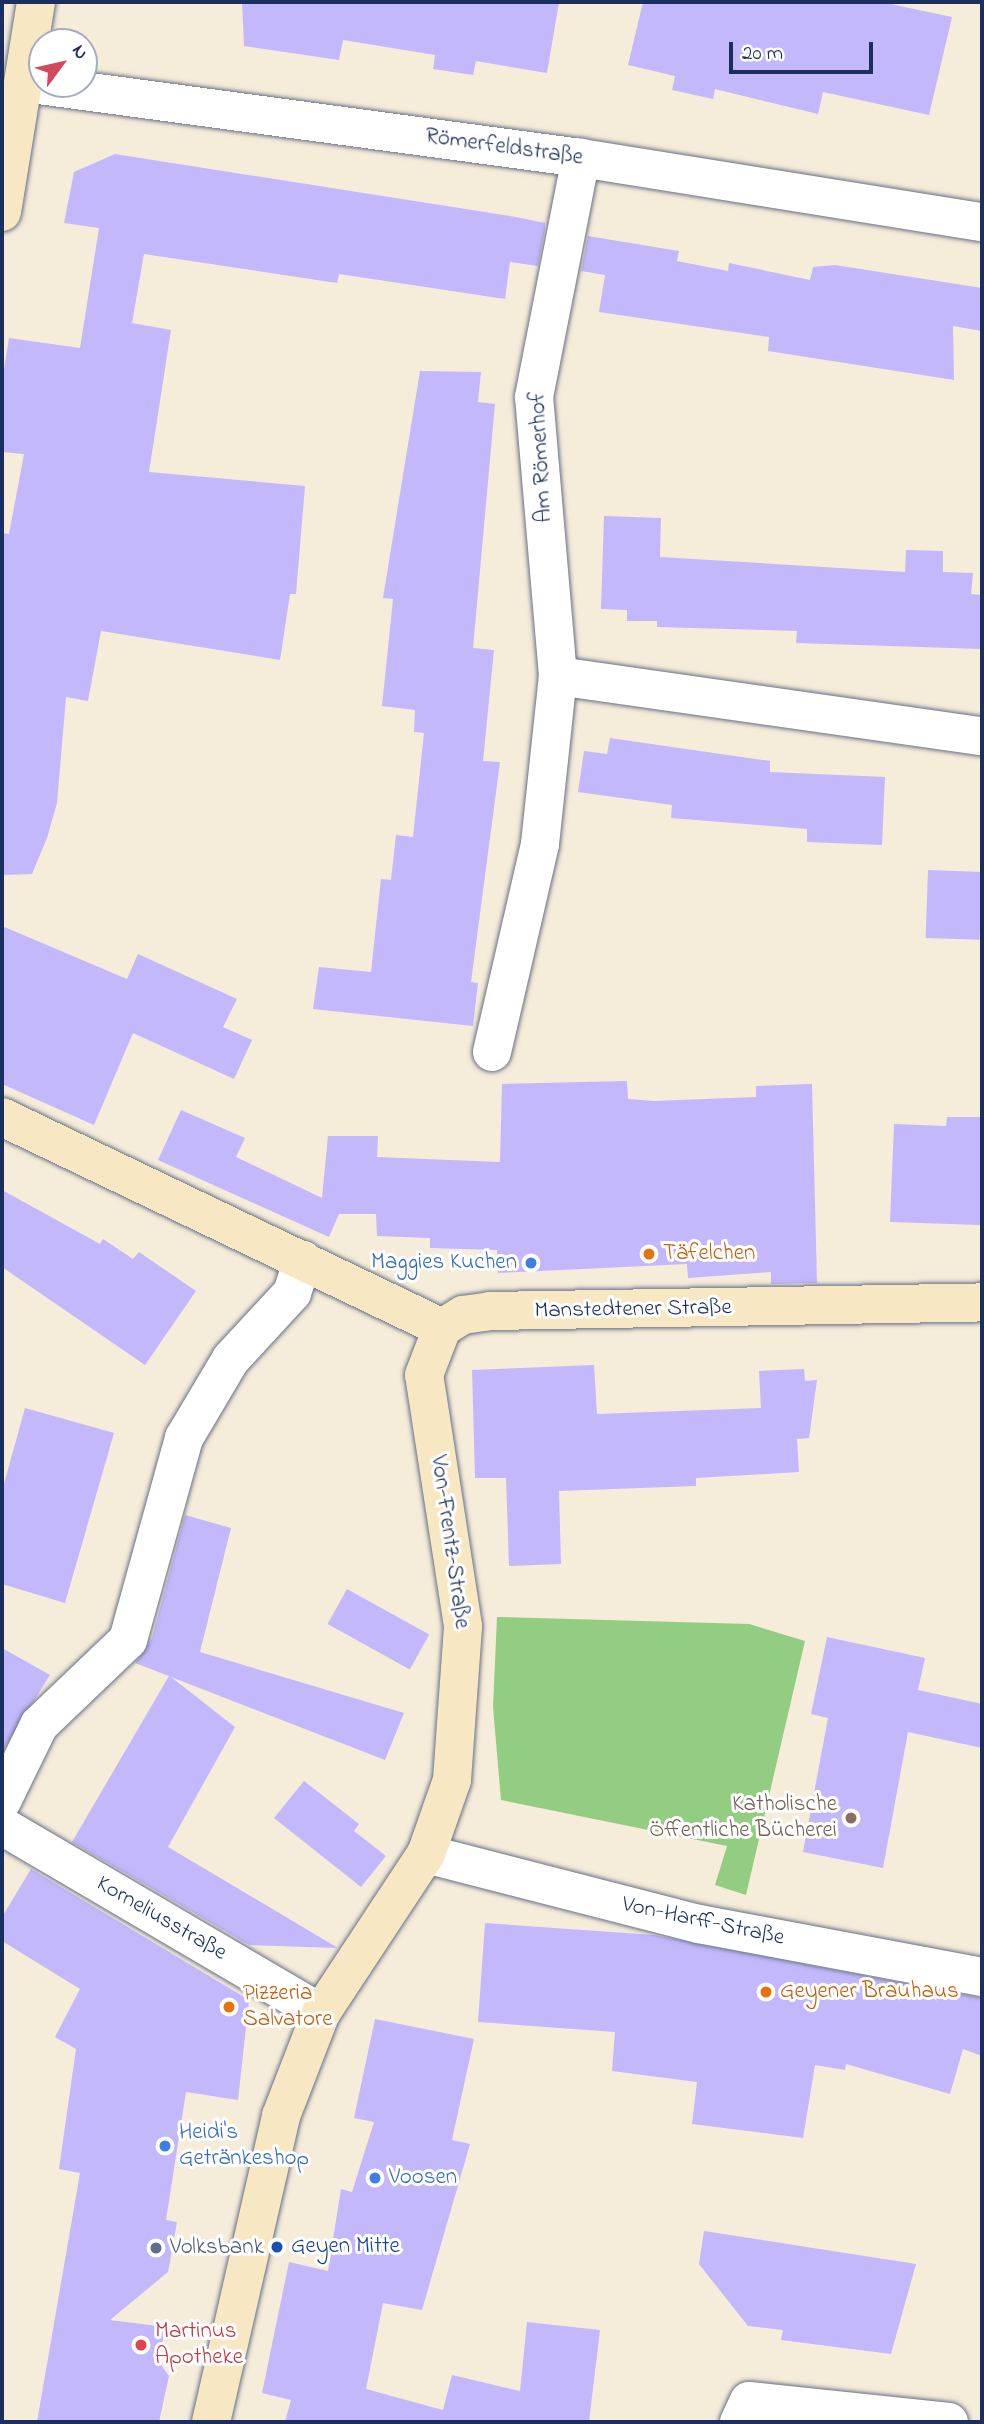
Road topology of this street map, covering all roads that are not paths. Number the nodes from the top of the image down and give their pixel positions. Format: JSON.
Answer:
{"nodes":[{"id":1,"x":36,"y":2,"type":"edge"},
{"id":2,"x":24,"y":83,"type":"junction"},
{"id":3,"x":581,"y":158,"type":"junction"},
{"id":4,"x":2,"y":212,"type":"edge"},
{"id":5,"x":982,"y":222,"type":"edge"},
{"id":6,"x":558,"y":676,"type":"junction"},
{"id":7,"x":982,"y":736,"type":"edge"},
{"id":8,"x":492,"y":1052,"type":"dead end"},
{"id":9,"x":2,"y":1116,"type":"edge"},
{"id":10,"x":303,"y":1260,"type":"junction"},
{"id":11,"x":982,"y":1302,"type":"edge"},
{"id":12,"x":442,"y":1328,"type":"junction"},
{"id":13,"x":2,"y":1801,"type":"edge"},
{"id":14,"x":2,"y":1826,"type":"edge"},
{"id":15,"x":426,"y":1854,"type":"junction"},
{"id":16,"x":982,"y":1977,"type":"edge"},
{"id":17,"x":321,"y":2013,"type":"junction"},
{"id":18,"x":211,"y":2422,"type":"edge"},
{"id":19,"x":739,"y":2422,"type":"edge"},
{"id":20,"x":949,"y":2422,"type":"edge"}],
"edges":[{"from":1,"to":2,"type":"street"},
{"from":2,"to":3,"type":"street","name":"Römerfeldstraße"},
{"from":2,"to":4,"type":"street"},
{"from":3,"to":5,"type":"street","name":"Römerfeldstraße"},
{"from":3,"to":6,"type":"street","name":"Am Römerhof"},
{"from":6,"to":7,"type":"street"},
{"from":6,"to":8,"type":"street","name":"Am Römerhof"},
{"from":9,"to":10,"type":"street"},
{"from":10,"to":12,"type":"street"},
{"from":10,"to":13,"type":"street"},
{"from":11,"to":12,"type":"street","name":"Manstedtener Straße"},
{"from":12,"to":15,"type":"street","name":"Von-Frentz-Straße"},
{"from":14,"to":17,"type":"street","name":"Korneliusstraße"},
{"from":15,"to":16,"type":"street","name":"Von-Harff-Straße"},
{"from":15,"to":17,"type":"street","name":"Von-Frentz-Straße"},
{"from":17,"to":18,"type":"street","name":"Von-Frentz-Straße"},
{"from":19,"to":20,"type":"street"}]}
